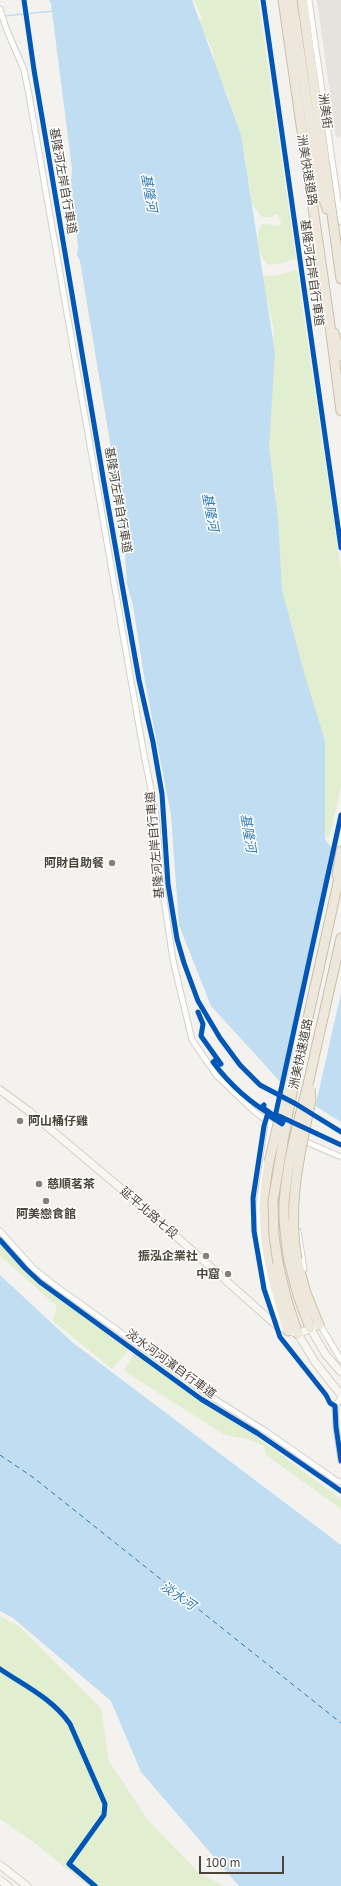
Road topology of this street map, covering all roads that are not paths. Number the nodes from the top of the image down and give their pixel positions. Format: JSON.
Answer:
{"nodes":[{"id":1,"x":283,"y":0,"type":"edge"},
{"id":2,"x":292,"y":0,"type":"edge"},
{"id":3,"x":302,"y":0,"type":"edge"},
{"id":4,"x":309,"y":0,"type":"edge"},
{"id":5,"x":0,"y":9,"type":"edge"},
{"id":6,"x":312,"y":136,"type":"junction"},
{"id":7,"x":315,"y":217,"type":"junction"},
{"id":8,"x":341,"y":222,"type":"edge"},
{"id":9,"x":335,"y":240,"type":"junction"},
{"id":10,"x":341,"y":280,"type":"edge"},
{"id":11,"x":329,"y":318,"type":"junction"},
{"id":12,"x":341,"y":356,"type":"edge"},
{"id":13,"x":341,"y":411,"type":"edge"},
{"id":14,"x":341,"y":851,"type":"edge"},
{"id":15,"x":341,"y":869,"type":"edge"},
{"id":16,"x":332,"y":911,"type":"junction"},
{"id":17,"x":341,"y":938,"type":"edge"},
{"id":18,"x":0,"y":1090,"type":"edge"},
{"id":19,"x":271,"y":1124,"type":"junction"},
{"id":20,"x":307,"y":1143,"type":"junction"},
{"id":21,"x":341,"y":1157,"type":"edge"},
{"id":22,"x":0,"y":1231,"type":"edge"},
{"id":23,"x":273,"y":1264,"type":"junction"},
{"id":24,"x":314,"y":1326,"type":"junction"},
{"id":25,"x":288,"y":1331,"type":"junction"},
{"id":26,"x":298,"y":1334,"type":"junction"},
{"id":27,"x":341,"y":1360,"type":"edge"},
{"id":28,"x":341,"y":1372,"type":"edge"},
{"id":29,"x":341,"y":1395,"type":"edge"},
{"id":30,"x":341,"y":1398,"type":"edge"},
{"id":31,"x":341,"y":1460,"type":"edge"},
{"id":32,"x":341,"y":1482,"type":"edge"},
{"id":33,"x":0,"y":1865,"type":"edge"},
{"id":34,"x":0,"y":1880,"type":"edge"},
{"id":35,"x":8,"y":1886,"type":"edge"},
{"id":36,"x":27,"y":1886,"type":"edge"}],
"edges":[{"from":1,"to":7,"type":"highway","name":"洲美快速道路"},
{"from":2,"to":6,"type":"highway"},
{"from":3,"to":9,"type":"highway","name":"洲美快速道路"},
{"from":4,"to":8,"type":"street","name":"洲美街"},
{"from":5,"to":19,"type":"street"},
{"from":6,"to":7,"type":"highway"},
{"from":6,"to":9,"type":"highway"},
{"from":7,"to":11,"type":"highway","name":"洲美快速道路"},
{"from":9,"to":10,"type":"highway","name":"洲美快速道路"},
{"from":11,"to":12,"type":"highway"},
{"from":11,"to":13,"type":"highway","name":"洲美快速道路"},
{"from":14,"to":16,"type":"highway"},
{"from":15,"to":16,"type":"highway","name":"洲美快速道路"},
{"from":16,"to":23,"type":"highway","name":"洲美快速道路","bridge":true},
{"from":17,"to":24,"type":"highway","name":"洲美快速道路","bridge":true},
{"from":18,"to":25,"type":"street","name":"延平北路七段"},
{"from":19,"to":20,"type":"street"},
{"from":19,"to":25,"type":"street"},
{"from":20,"to":21,"type":"street"},
{"from":20,"to":24,"type":"street"},
{"from":22,"to":32,"type":"street"},
{"from":23,"to":25,"type":"highway"},
{"from":23,"to":26,"type":"highway","name":"洲美快速道路"},
{"from":24,"to":26,"type":"street"},
{"from":24,"to":27,"type":"street"},
{"from":24,"to":28,"type":"street"},
{"from":25,"to":26,"type":"street","name":"延平北路七段"},
{"from":26,"to":29,"type":"street"},
{"from":30,"to":31,"type":"street"},
{"from":33,"to":36,"type":"street"},
{"from":34,"to":35,"type":"street"}]}
